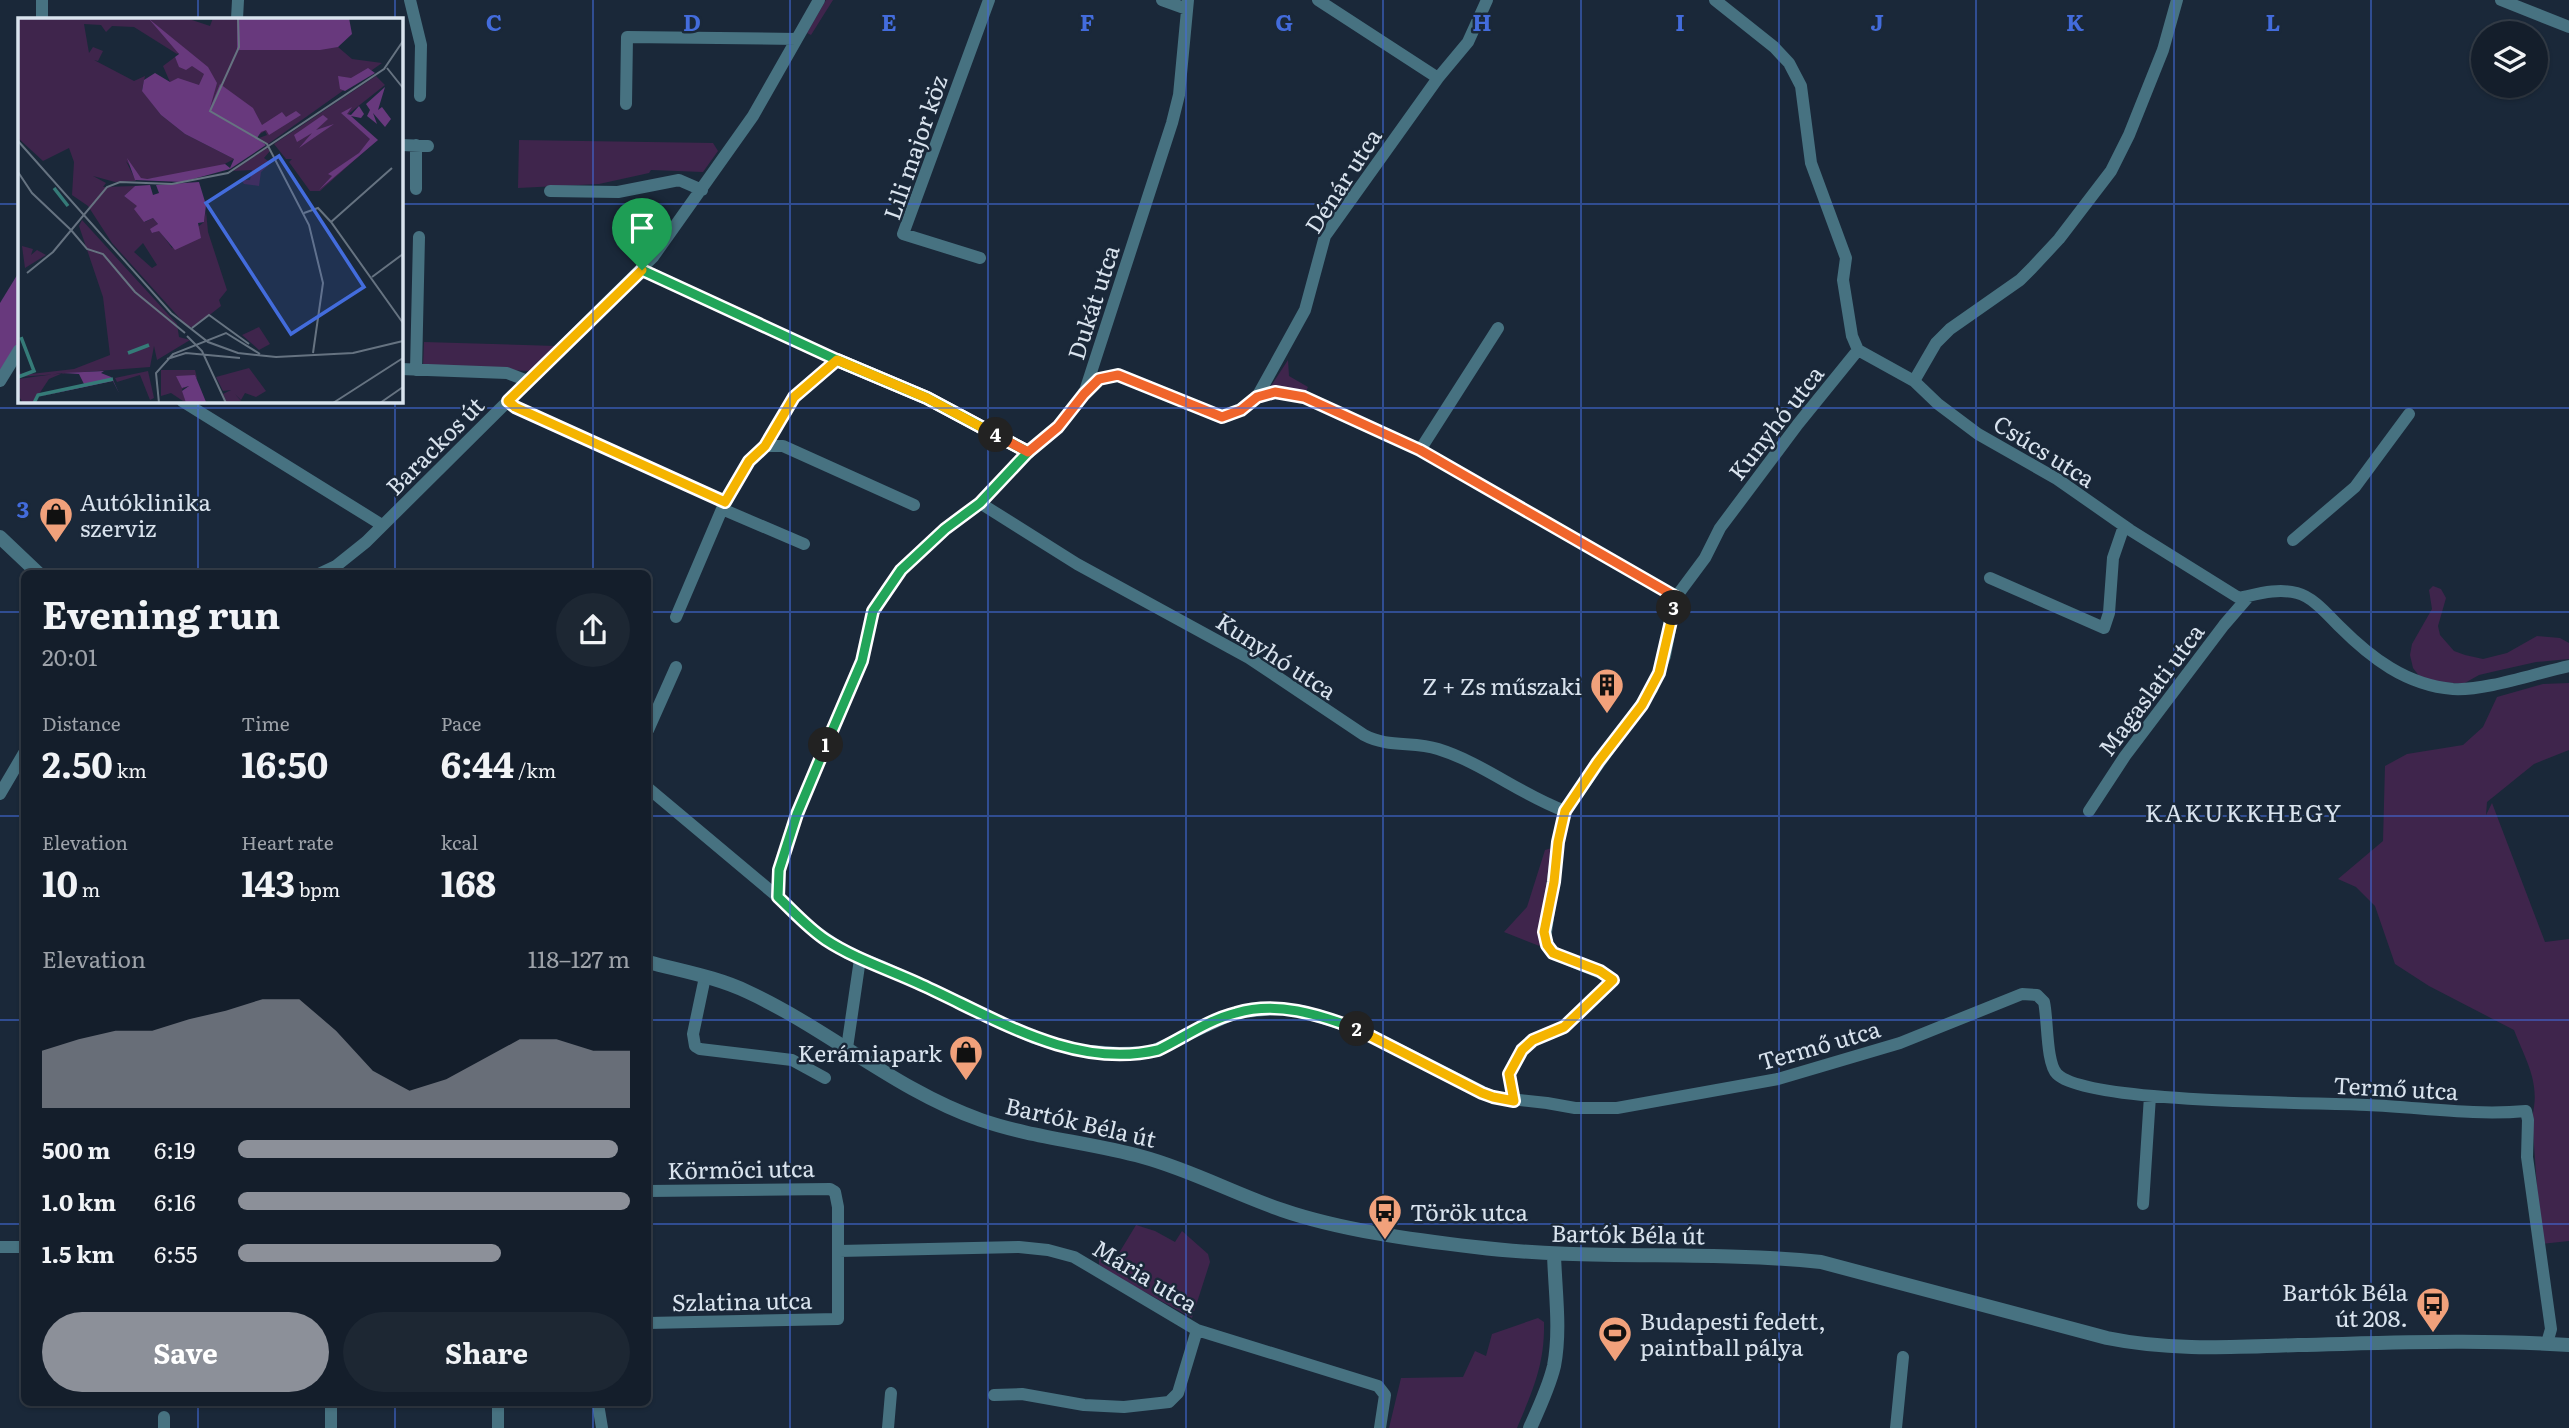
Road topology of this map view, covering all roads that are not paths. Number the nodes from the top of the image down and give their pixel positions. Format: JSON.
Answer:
{"nodes":[{"id":1,"x":42,"y":0,"type":"edge"},
{"id":2,"x":238,"y":0,"type":"edge"},
{"id":3,"x":410,"y":0,"type":"edge"},
{"id":4,"x":819,"y":0,"type":"edge"},
{"id":5,"x":989,"y":0,"type":"edge"},
{"id":6,"x":1162,"y":0,"type":"edge"},
{"id":7,"x":1318,"y":0,"type":"edge"},
{"id":8,"x":1487,"y":0,"type":"edge"},
{"id":9,"x":1715,"y":0,"type":"edge"},
{"id":10,"x":2177,"y":0,"type":"edge"},
{"id":11,"x":2501,"y":0,"type":"edge"},
{"id":12,"x":1187,"y":4,"type":"edge"},
{"id":13,"x":42,"y":18,"type":"edge"},
{"id":14,"x":237,"y":18,"type":"edge"},
{"id":15,"x":2569,"y":27,"type":"edge"},
{"id":16,"x":797,"y":39,"type":"junction"},
{"id":17,"x":1438,"y":78,"type":"junction"},
{"id":18,"x":420,"y":96,"type":"dead end"},
{"id":19,"x":626,"y":104,"type":"dead end"},
{"id":20,"x":402,"y":145,"type":"edge"},
{"id":21,"x":416,"y":189,"type":"dead end"},
{"id":22,"x":702,"y":190,"type":"junction"},
{"id":23,"x":550,"y":191,"type":"dead end"},
{"id":24,"x":419,"y":237,"type":"dead end"},
{"id":25,"x":980,"y":258,"type":"dead end"},
{"id":26,"x":642,"y":270,"type":"junction"},
{"id":27,"x":1498,"y":328,"type":"dead end"},
{"id":28,"x":1858,"y":350,"type":"junction"},
{"id":29,"x":18,"y":351,"type":"edge"},
{"id":30,"x":837,"y":360,"type":"junction"},
{"id":31,"x":402,"y":369,"type":"edge"},
{"id":32,"x":416,"y":370,"type":"junction"},
{"id":33,"x":0,"y":381,"type":"edge"},
{"id":34,"x":528,"y":381,"type":"junction"},
{"id":35,"x":1914,"y":381,"type":"junction"},
{"id":36,"x":1084,"y":394,"type":"junction"},
{"id":37,"x":1257,"y":397,"type":"junction"},
{"id":38,"x":508,"y":401,"type":"junction"},
{"id":39,"x":184,"y":402,"type":"edge"},
{"id":40,"x":2409,"y":414,"type":"dead end"},
{"id":41,"x":765,"y":446,"type":"junction"},
{"id":42,"x":1420,"y":450,"type":"junction"},
{"id":43,"x":1028,"y":452,"type":"junction"},
{"id":44,"x":980,"y":503,"type":"junction"},
{"id":45,"x":724,"y":505,"type":"junction"},
{"id":46,"x":914,"y":505,"type":"dead end"},
{"id":47,"x":382,"y":525,"type":"junction"},
{"id":48,"x":2124,"y":526,"type":"junction"},
{"id":49,"x":0,"y":537,"type":"edge"},
{"id":50,"x":2293,"y":540,"type":"dead end"},
{"id":51,"x":804,"y":544,"type":"dead end"},
{"id":52,"x":35,"y":570,"type":"edge"},
{"id":53,"x":340,"y":570,"type":"edge"},
{"id":54,"x":1990,"y":578,"type":"dead end"},
{"id":55,"x":2249,"y":596,"type":"junction"},
{"id":56,"x":1676,"y":597,"type":"junction"},
{"id":57,"x":677,"y":617,"type":"dead end"},
{"id":58,"x":2569,"y":666,"type":"edge"},
{"id":59,"x":676,"y":667,"type":"dead end"},
{"id":60,"x":651,"y":723,"type":"edge"},
{"id":61,"x":21,"y":758,"type":"edge"},
{"id":62,"x":651,"y":791,"type":"edge"},
{"id":63,"x":0,"y":794,"type":"edge"},
{"id":64,"x":1565,"y":811,"type":"junction"},
{"id":65,"x":2089,"y":811,"type":"dead end"},
{"id":66,"x":778,"y":897,"type":"junction"},
{"id":67,"x":860,"y":959,"type":"junction"},
{"id":68,"x":651,"y":963,"type":"edge"},
{"id":69,"x":705,"y":977,"type":"junction"},
{"id":70,"x":847,"y":1048,"type":"junction"},
{"id":71,"x":825,"y":1078,"type":"dead end"},
{"id":72,"x":2150,"y":1096,"type":"junction"},
{"id":73,"x":1514,"y":1101,"type":"junction"},
{"id":74,"x":651,"y":1191,"type":"edge"},
{"id":75,"x":2143,"y":1203,"type":"dead end"},
{"id":76,"x":0,"y":1235,"type":"edge"},
{"id":77,"x":0,"y":1247,"type":"edge"},
{"id":78,"x":21,"y":1247,"type":"edge"},
{"id":79,"x":839,"y":1251,"type":"junction"},
{"id":80,"x":1554,"y":1254,"type":"junction"},
{"id":81,"x":0,"y":1255,"type":"edge"},
{"id":82,"x":651,"y":1323,"type":"edge"},
{"id":83,"x":1197,"y":1330,"type":"junction"},
{"id":84,"x":2547,"y":1343,"type":"junction"},
{"id":85,"x":2569,"y":1345,"type":"edge"},
{"id":86,"x":1903,"y":1357,"type":"dead end"},
{"id":87,"x":891,"y":1393,"type":"dead end"},
{"id":88,"x":994,"y":1395,"type":"dead end"},
{"id":89,"x":331,"y":1406,"type":"edge"},
{"id":90,"x":498,"y":1406,"type":"edge"},
{"id":91,"x":598,"y":1406,"type":"edge"},
{"id":92,"x":331,"y":1428,"type":"edge"},
{"id":93,"x":498,"y":1428,"type":"edge"},
{"id":94,"x":602,"y":1428,"type":"edge"},
{"id":95,"x":888,"y":1428,"type":"edge"},
{"id":96,"x":1380,"y":1428,"type":"edge"},
{"id":97,"x":1530,"y":1428,"type":"edge"},
{"id":98,"x":1896,"y":1428,"type":"edge"}],
"edges":[{"from":1,"to":13,"type":"street"},
{"from":2,"to":14,"type":"street"},
{"from":3,"to":18,"type":"street"},
{"from":4,"to":16,"type":"street","name":"Barackos út"},
{"from":5,"to":25,"type":"street","name":"Lili major köz"},
{"from":6,"to":12,"type":"street"},
{"from":7,"to":17,"type":"street"},
{"from":8,"to":17,"type":"street","name":"Dénár utca"},
{"from":9,"to":28,"type":"street"},
{"from":10,"to":35,"type":"street"},
{"from":11,"to":15,"type":"street"},
{"from":12,"to":36,"type":"street","name":"Dukát utca"},
{"from":16,"to":19,"type":"street"},
{"from":16,"to":22,"type":"street","name":"Barackos út"},
{"from":17,"to":37,"type":"street","name":"Dénár utca"},
{"from":20,"to":21,"type":"street"},
{"from":22,"to":23,"type":"street"},
{"from":22,"to":26,"type":"street","name":"Barackos út"},
{"from":24,"to":32,"type":"street"},
{"from":26,"to":30,"type":"street"},
{"from":26,"to":34,"type":"street","name":"Barackos út"},
{"from":27,"to":42,"type":"street"},
{"from":28,"to":35,"type":"street","name":"Csúcs utca"},
{"from":28,"to":56,"type":"street","name":"Kunyhó utca"},
{"from":29,"to":33,"type":"street"},
{"from":30,"to":41,"type":"street"},
{"from":30,"to":43,"type":"street"},
{"from":31,"to":32,"type":"street"},
{"from":32,"to":34,"type":"street"},
{"from":34,"to":38,"type":"street","name":"Barackos út"},
{"from":35,"to":48,"type":"street","name":"Csúcs utca"},
{"from":36,"to":37,"type":"street"},
{"from":36,"to":43,"type":"street","name":"Dukát utca"},
{"from":37,"to":42,"type":"street"},
{"from":38,"to":45,"type":"street"},
{"from":38,"to":47,"type":"street","name":"Barackos út"},
{"from":39,"to":47,"type":"street"},
{"from":40,"to":50,"type":"street"},
{"from":41,"to":45,"type":"street"},
{"from":41,"to":46,"type":"street"},
{"from":42,"to":56,"type":"street"},
{"from":43,"to":44,"type":"street","name":"Dukát utca"},
{"from":44,"to":64,"type":"street","name":"Kunyhó utca"},
{"from":44,"to":66,"type":"street","name":"Dukát utca"},
{"from":45,"to":51,"type":"street"},
{"from":45,"to":57,"type":"street"},
{"from":47,"to":53,"type":"street","name":"Barackos út"},
{"from":48,"to":54,"type":"street"},
{"from":48,"to":55,"type":"street","name":"Csúcs utca"},
{"from":49,"to":52,"type":"street"},
{"from":55,"to":58,"type":"street","name":"Csúcs utca"},
{"from":55,"to":65,"type":"street","name":"Magaslati utca"},
{"from":56,"to":64,"type":"street","name":"Kunyhó utca"},
{"from":59,"to":60,"type":"street"},
{"from":61,"to":63,"type":"street"},
{"from":62,"to":66,"type":"street","name":"Termő utca"},
{"from":64,"to":73,"type":"street","name":"Kunyhó utca"},
{"from":66,"to":67,"type":"street","name":"Termő utca"},
{"from":67,"to":70,"type":"street"},
{"from":67,"to":73,"type":"street","name":"Termő utca"},
{"from":68,"to":69,"type":"street","name":"Bartók Béla út"},
{"from":69,"to":70,"type":"street","name":"Bartók Béla út"},
{"from":69,"to":71,"type":"street"},
{"from":70,"to":80,"type":"street","name":"Bartók Béla út"},
{"from":72,"to":73,"type":"street","name":"Termő utca"},
{"from":72,"to":75,"type":"street"},
{"from":72,"to":84,"type":"street","name":"Termő utca"},
{"from":74,"to":79,"type":"street","name":"Körmöci utca"},
{"from":76,"to":77,"type":"street"},
{"from":77,"to":78,"type":"street"},
{"from":77,"to":81,"type":"street"},
{"from":79,"to":82,"type":"street","name":"Szlatina utca"},
{"from":79,"to":83,"type":"street","name":"Mária utca"},
{"from":80,"to":84,"type":"street","name":"Bartók Béla út"},
{"from":80,"to":97,"type":"street"},
{"from":83,"to":88,"type":"street"},
{"from":83,"to":96,"type":"street","name":"Mária utca"},
{"from":84,"to":85,"type":"street","name":"Bartók Béla út"},
{"from":86,"to":98,"type":"street"},
{"from":87,"to":95,"type":"street"},
{"from":89,"to":92,"type":"street"},
{"from":90,"to":93,"type":"street"},
{"from":91,"to":94,"type":"street"}]}
